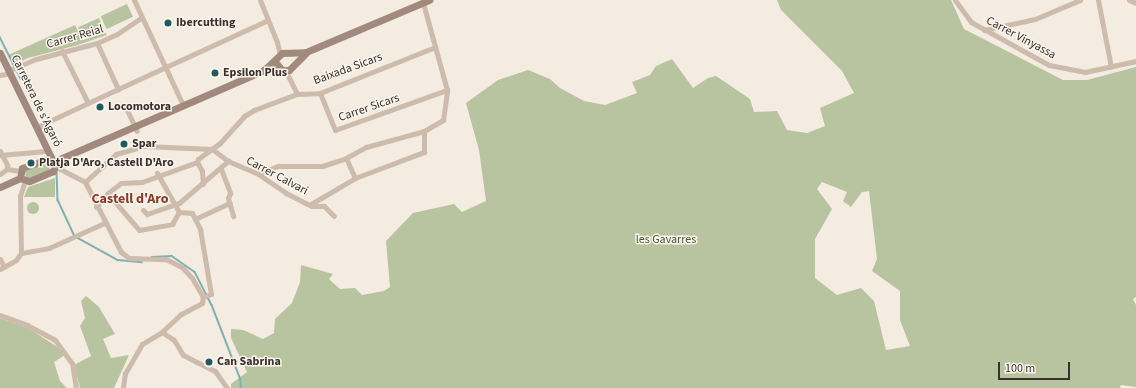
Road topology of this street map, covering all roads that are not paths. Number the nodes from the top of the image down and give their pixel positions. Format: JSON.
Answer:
{"nodes":[{"id":1,"x":134,"y":0,"type":"edge"},
{"id":2,"x":260,"y":0,"type":"edge"},
{"id":3,"x":955,"y":0,"type":"edge"},
{"id":4,"x":1080,"y":0,"type":"edge"},
{"id":5,"x":1098,"y":0,"type":"edge"},
{"id":6,"x":1129,"y":0,"type":"edge"},
{"id":7,"x":426,"y":1,"type":"edge"},
{"id":8,"x":1136,"y":3,"type":"edge"},
{"id":9,"x":142,"y":17,"type":"junction"},
{"id":10,"x":268,"y":20,"type":"junction"},
{"id":11,"x":984,"y":30,"type":"junction"},
{"id":12,"x":98,"y":43,"type":"junction"},
{"id":13,"x":435,"y":47,"type":"junction"},
{"id":14,"x":62,"y":51,"type":"junction"},
{"id":15,"x":0,"y":53,"type":"edge"},
{"id":16,"x":286,"y":61,"type":"junction"},
{"id":17,"x":1136,"y":61,"type":"edge"},
{"id":18,"x":165,"y":67,"type":"junction"},
{"id":19,"x":1111,"y":67,"type":"junction"},
{"id":20,"x":11,"y":71,"type":"junction"},
{"id":21,"x":0,"y":75,"type":"edge"},
{"id":22,"x":118,"y":89,"type":"junction"},
{"id":23,"x":447,"y":90,"type":"junction"},
{"id":24,"x":320,"y":93,"type":"junction"},
{"id":25,"x":296,"y":94,"type":"junction"},
{"id":26,"x":88,"y":104,"type":"junction"},
{"id":27,"x":183,"y":105,"type":"junction"},
{"id":28,"x":127,"y":110,"type":"dead end"},
{"id":29,"x":39,"y":129,"type":"junction"},
{"id":30,"x":135,"y":129,"type":"junction"},
{"id":31,"x":424,"y":131,"type":"junction"},
{"id":32,"x":220,"y":143,"type":"junction"},
{"id":33,"x":46,"y":148,"type":"junction"},
{"id":34,"x":212,"y":149,"type":"junction"},
{"id":35,"x":219,"y":152,"type":"junction"},
{"id":36,"x":1,"y":154,"type":"edge"},
{"id":37,"x":346,"y":158,"type":"junction"},
{"id":38,"x":43,"y":159,"type":"junction"},
{"id":39,"x":228,"y":161,"type":"junction"},
{"id":40,"x":54,"y":162,"type":"junction"},
{"id":41,"x":197,"y":162,"type":"junction"},
{"id":42,"x":7,"y":169,"type":"junction"},
{"id":43,"x":220,"y":169,"type":"junction"},
{"id":44,"x":0,"y":174,"type":"edge"},
{"id":45,"x":158,"y":174,"type":"junction"},
{"id":46,"x":258,"y":174,"type":"junction"},
{"id":47,"x":22,"y":177,"type":"junction"},
{"id":48,"x":354,"y":178,"type":"junction"},
{"id":49,"x":85,"y":182,"type":"junction"},
{"id":50,"x":203,"y":184,"type":"junction"},
{"id":51,"x":0,"y":187,"type":"edge"},
{"id":52,"x":109,"y":195,"type":"junction"},
{"id":53,"x":174,"y":204,"type":"junction"},
{"id":54,"x":230,"y":204,"type":"junction"},
{"id":55,"x":309,"y":205,"type":"junction"},
{"id":56,"x":96,"y":207,"type":"junction"},
{"id":57,"x":143,"y":210,"type":"dead end"},
{"id":58,"x":179,"y":212,"type":"junction"},
{"id":59,"x":233,"y":216,"type":"dead end"},
{"id":60,"x":334,"y":216,"type":"dead end"},
{"id":61,"x":195,"y":219,"type":"junction"},
{"id":62,"x":104,"y":223,"type":"junction"},
{"id":63,"x":21,"y":254,"type":"junction"},
{"id":64,"x":0,"y":259,"type":"edge"},
{"id":65,"x":2,"y":268,"type":"edge"},
{"id":66,"x":204,"y":297,"type":"junction"},
{"id":67,"x":0,"y":315,"type":"edge"},
{"id":68,"x":161,"y":332,"type":"junction"},
{"id":69,"x":76,"y":388,"type":"edge"},
{"id":70,"x":123,"y":388,"type":"edge"},
{"id":71,"x":227,"y":388,"type":"edge"}],
"edges":[{"from":1,"to":9,"type":"street"},
{"from":2,"to":10,"type":"street"},
{"from":3,"to":11,"type":"street","name":"Carrer Vinyassa"},
{"from":4,"to":11,"type":"street"},
{"from":5,"to":19,"type":"street"},
{"from":6,"to":8,"type":"street"},
{"from":7,"to":13,"type":"street"},
{"from":7,"to":16,"type":"street"},
{"from":9,"to":12,"type":"street","name":"Carrer Reial"},
{"from":9,"to":18,"type":"street"},
{"from":10,"to":16,"type":"street"},
{"from":10,"to":18,"type":"street"},
{"from":11,"to":19,"type":"street","name":"Carrer Vinyassa"},
{"from":12,"to":14,"type":"street","name":"Carrer Reial"},
{"from":12,"to":22,"type":"street"},
{"from":13,"to":23,"type":"street"},
{"from":13,"to":24,"type":"street","name":"Baixada Sicars"},
{"from":14,"to":20,"type":"street","name":"Carrer Reial"},
{"from":14,"to":26,"type":"street"},
{"from":15,"to":20,"type":"street","name":"Carretera de s'Agaró"},
{"from":16,"to":25,"type":"street"},
{"from":16,"to":27,"type":"street"},
{"from":17,"to":19,"type":"street","name":"Carrer Vinyassa"},
{"from":18,"to":22,"type":"street"},
{"from":18,"to":27,"type":"street"},
{"from":20,"to":21,"type":"street","name":"Carrer Reial"},
{"from":20,"to":29,"type":"street","name":"Carretera de s'Agaró"},
{"from":22,"to":26,"type":"street"},
{"from":23,"to":24,"type":"street","name":"Carrer Sicars"},
{"from":23,"to":31,"type":"street"},
{"from":24,"to":25,"type":"street","name":"Baixada Sicars"},
{"from":25,"to":32,"type":"street","name":"Baixada Sicars"},
{"from":26,"to":29,"type":"street"},
{"from":27,"to":30,"type":"street"},
{"from":28,"to":30,"type":"street"},
{"from":29,"to":33,"type":"street","name":"Carretera de s'Agaró"},
{"from":30,"to":40,"type":"street"},
{"from":31,"to":37,"type":"street"},
{"from":31,"to":48,"type":"street"},
{"from":32,"to":34,"type":"street","name":"Baixada Sicars"},
{"from":32,"to":35,"type":"street"},
{"from":33,"to":36,"type":"street"},
{"from":33,"to":38,"type":"street"},
{"from":33,"to":40,"type":"street","name":"Carretera de s'Agaró"},
{"from":34,"to":35,"type":"street"},
{"from":34,"to":41,"type":"street","name":"Baixada Sicars"},
{"from":34,"to":49,"type":"street"},
{"from":35,"to":39,"type":"street","name":"Carrer Calvari"},
{"from":36,"to":42,"type":"street"},
{"from":37,"to":46,"type":"street"},
{"from":37,"to":48,"type":"street"},
{"from":38,"to":40,"type":"street"},
{"from":38,"to":47,"type":"street"},
{"from":39,"to":43,"type":"street"},
{"from":39,"to":46,"type":"street","name":"Carrer Calvari"},
{"from":40,"to":47,"type":"street"},
{"from":40,"to":49,"type":"street"},
{"from":41,"to":45,"type":"street","name":"Baixada Sicars"},
{"from":41,"to":50,"type":"street"},
{"from":42,"to":44,"type":"street"},
{"from":42,"to":47,"type":"street"},
{"from":43,"to":50,"type":"street"},
{"from":43,"to":54,"type":"street"},
{"from":45,"to":52,"type":"street","name":"Baixada Sicars"},
{"from":45,"to":53,"type":"street"},
{"from":46,"to":55,"type":"street","name":"Carrer Calvari"},
{"from":47,"to":51,"type":"street"},
{"from":47,"to":63,"type":"street"},
{"from":48,"to":55,"type":"street"},
{"from":49,"to":56,"type":"street"},
{"from":50,"to":53,"type":"street"},
{"from":52,"to":56,"type":"street","name":"Baixada Sicars"},
{"from":52,"to":58,"type":"street"},
{"from":53,"to":57,"type":"street"},
{"from":53,"to":58,"type":"street"},
{"from":54,"to":59,"type":"street"},
{"from":54,"to":61,"type":"street"},
{"from":55,"to":60,"type":"street","name":"Carrer Calvari"},
{"from":56,"to":62,"type":"street"},
{"from":58,"to":61,"type":"street"},
{"from":61,"to":66,"type":"street"},
{"from":62,"to":63,"type":"street"},
{"from":62,"to":66,"type":"street"},
{"from":63,"to":65,"type":"street"},
{"from":64,"to":65,"type":"street"},
{"from":66,"to":68,"type":"street"},
{"from":67,"to":69,"type":"street"},
{"from":68,"to":70,"type":"street"},
{"from":68,"to":71,"type":"street"}]}
